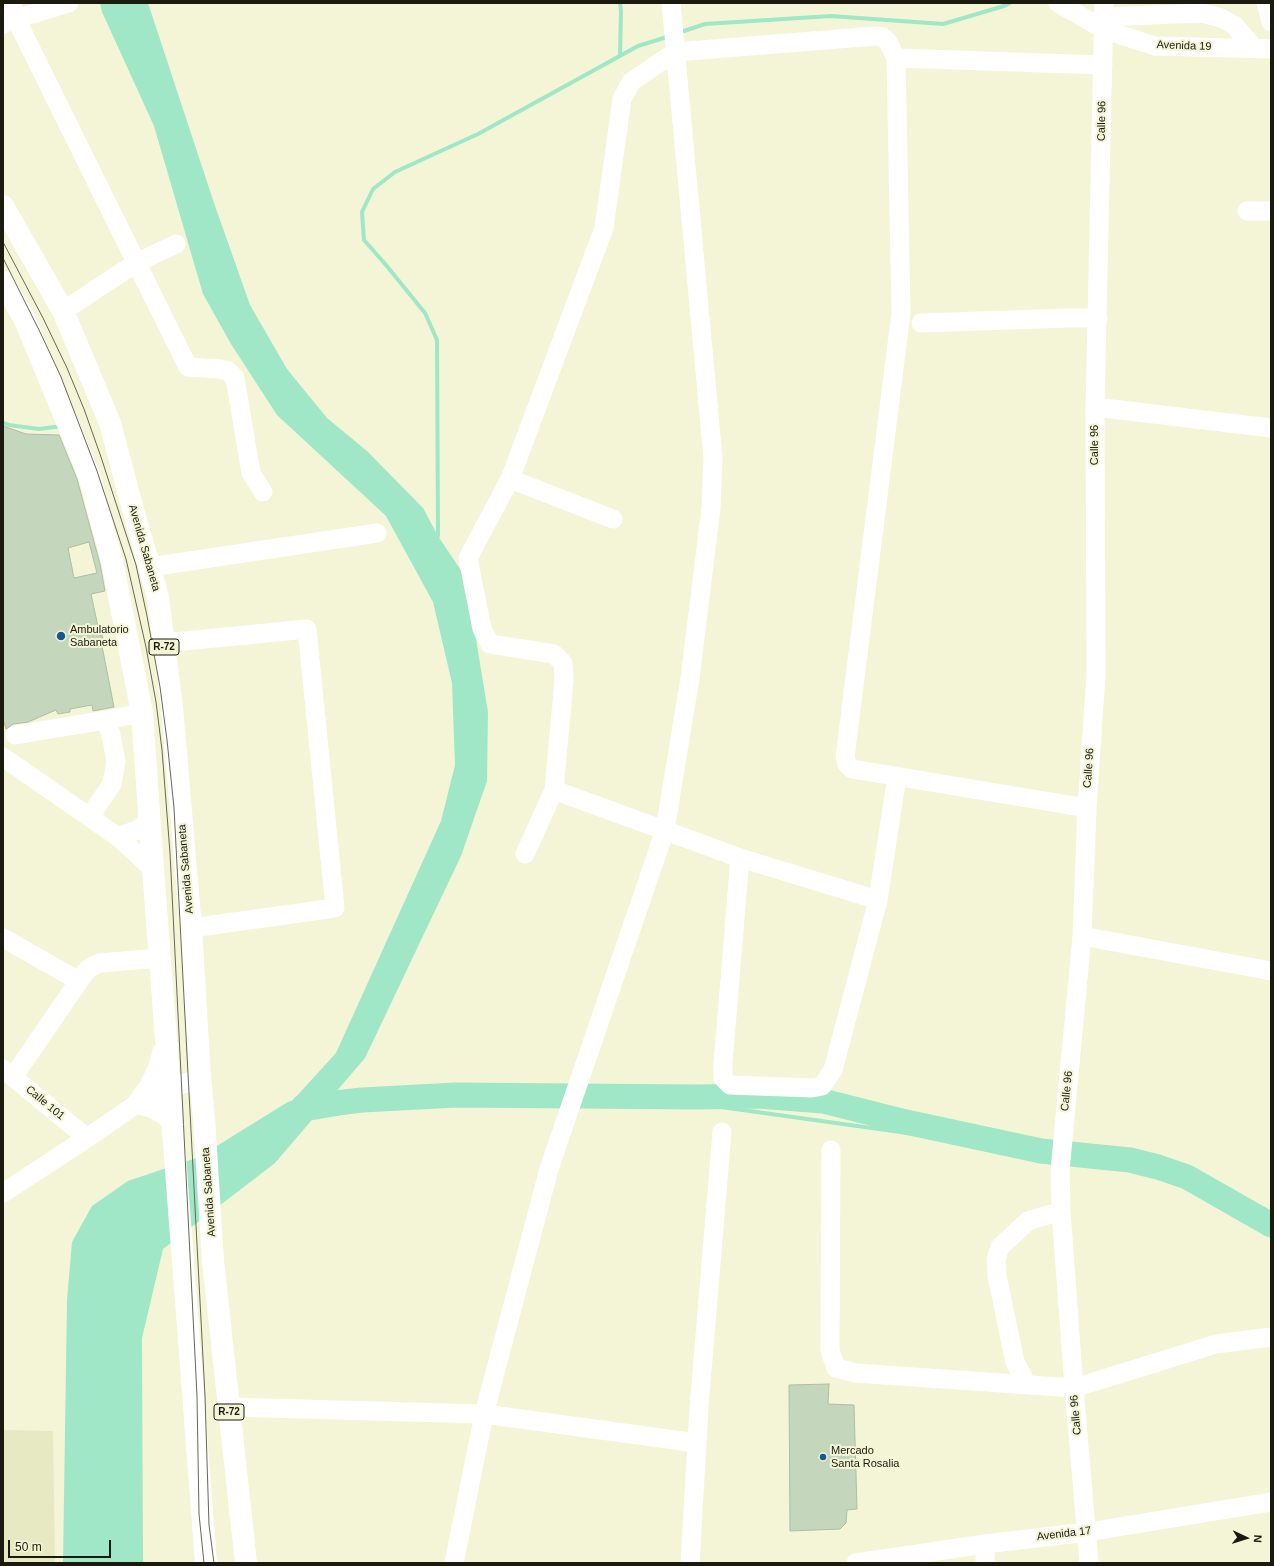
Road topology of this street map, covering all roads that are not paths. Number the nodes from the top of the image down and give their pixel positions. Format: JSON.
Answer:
{"nodes":[{"id":1,"x":69,"y":3,"type":"edge"},
{"id":2,"x":671,"y":3,"type":"edge"},
{"id":3,"x":1058,"y":3,"type":"edge"},
{"id":4,"x":1266,"y":3,"type":"edge"},
{"id":5,"x":10,"y":15,"type":"edge"},
{"id":6,"x":1104,"y":17,"type":"edge"},
{"id":7,"x":1271,"y":22,"type":"edge"},
{"id":8,"x":1262,"y":48,"type":"edge"},
{"id":9,"x":675,"y":52,"type":"junction"},
{"id":10,"x":896,"y":58,"type":"junction"},
{"id":11,"x":1103,"y":65,"type":"junction"},
{"id":12,"x":3,"y":206,"type":"edge"},
{"id":13,"x":1247,"y":211,"type":"dead end"},
{"id":14,"x":1271,"y":211,"type":"edge"},
{"id":15,"x":176,"y":244,"type":"dead end"},
{"id":16,"x":136,"y":263,"type":"junction"},
{"id":17,"x":3,"y":281,"type":"edge"},
{"id":18,"x":62,"y":311,"type":"junction"},
{"id":19,"x":1098,"y":318,"type":"junction"},
{"id":20,"x":921,"y":323,"type":"dead end"},
{"id":21,"x":1095,"y":407,"type":"junction"},
{"id":22,"x":1271,"y":428,"type":"edge"},
{"id":23,"x":510,"y":479,"type":"junction"},
{"id":24,"x":263,"y":492,"type":"dead end"},
{"id":25,"x":613,"y":519,"type":"dead end"},
{"id":26,"x":377,"y":533,"type":"dead end"},
{"id":27,"x":150,"y":567,"type":"junction"},
{"id":28,"x":164,"y":643,"type":"junction"},
{"id":29,"x":142,"y":713,"type":"junction"},
{"id":30,"x":106,"y":720,"type":"junction"},
{"id":31,"x":15,"y":735,"type":"dead end"},
{"id":32,"x":3,"y":757,"type":"edge"},
{"id":33,"x":897,"y":776,"type":"junction"},
{"id":34,"x":554,"y":790,"type":"junction"},
{"id":35,"x":1087,"y":808,"type":"junction"},
{"id":36,"x":90,"y":816,"type":"junction"},
{"id":37,"x":150,"y":821,"type":"junction"},
{"id":38,"x":665,"y":830,"type":"junction"},
{"id":39,"x":118,"y":837,"type":"junction"},
{"id":40,"x":525,"y":854,"type":"dead end"},
{"id":41,"x":740,"y":858,"type":"junction"},
{"id":42,"x":153,"y":868,"type":"junction"},
{"id":43,"x":878,"y":900,"type":"junction"},
{"id":44,"x":191,"y":928,"type":"junction"},
{"id":45,"x":1082,"y":936,"type":"junction"},
{"id":46,"x":3,"y":938,"type":"edge"},
{"id":47,"x":160,"y":958,"type":"junction"},
{"id":48,"x":1271,"y":971,"type":"edge"},
{"id":49,"x":79,"y":981,"type":"junction"},
{"id":50,"x":167,"y":1038,"type":"junction"},
{"id":51,"x":8,"y":1073,"type":"edge"},
{"id":52,"x":200,"y":1077,"type":"junction"},
{"id":53,"x":170,"y":1090,"type":"junction"},
{"id":54,"x":138,"y":1103,"type":"junction"},
{"id":55,"x":172,"y":1123,"type":"junction"},
{"id":56,"x":722,"y":1132,"type":"dead end"},
{"id":57,"x":88,"y":1138,"type":"junction"},
{"id":58,"x":831,"y":1150,"type":"dead end"},
{"id":59,"x":3,"y":1193,"type":"edge"},
{"id":60,"x":1061,"y":1211,"type":"junction"},
{"id":61,"x":1271,"y":1337,"type":"edge"},
{"id":62,"x":1028,"y":1385,"type":"junction"},
{"id":63,"x":1074,"y":1388,"type":"junction"},
{"id":64,"x":229,"y":1407,"type":"junction"},
{"id":65,"x":484,"y":1414,"type":"junction"},
{"id":66,"x":697,"y":1443,"type":"junction"},
{"id":67,"x":1271,"y":1502,"type":"edge"},
{"id":68,"x":241,"y":1516,"type":"junction"},
{"id":69,"x":1088,"y":1532,"type":"junction"},
{"id":70,"x":985,"y":1544,"type":"junction"},
{"id":71,"x":206,"y":1563,"type":"edge"},
{"id":72,"x":246,"y":1563,"type":"edge"},
{"id":73,"x":261,"y":1563,"type":"edge"},
{"id":74,"x":454,"y":1563,"type":"edge"},
{"id":75,"x":690,"y":1563,"type":"edge"},
{"id":76,"x":856,"y":1563,"type":"edge"},
{"id":77,"x":985,"y":1563,"type":"edge"},
{"id":78,"x":1090,"y":1563,"type":"edge"}],
"edges":[{"from":1,"to":5,"type":"street"},
{"from":2,"to":9,"type":"street"},
{"from":3,"to":6,"type":"street","name":"Avenida 19"},
{"from":4,"to":7,"type":"street"},
{"from":5,"to":16,"type":"street"},
{"from":6,"to":8,"type":"street","name":"Avenida 19"},
{"from":6,"to":8,"type":"street"},
{"from":6,"to":11,"type":"street","name":"Calle 96"},
{"from":9,"to":10,"type":"street"},
{"from":9,"to":23,"type":"street"},
{"from":9,"to":38,"type":"street"},
{"from":10,"to":11,"type":"street"},
{"from":10,"to":33,"type":"street"},
{"from":11,"to":19,"type":"street","name":"Calle 96"},
{"from":12,"to":18,"type":"main road","name":"Avenida Sabaneta","number":"R-72"},
{"from":13,"to":14,"type":"street"},
{"from":15,"to":16,"type":"street"},
{"from":16,"to":18,"type":"street"},
{"from":16,"to":24,"type":"street"},
{"from":17,"to":29,"type":"main road"},
{"from":18,"to":27,"type":"main road","name":"Avenida Sabaneta","number":"R-72"},
{"from":19,"to":20,"type":"street"},
{"from":19,"to":21,"type":"street","name":"Calle 96"},
{"from":21,"to":22,"type":"street"},
{"from":21,"to":35,"type":"street","name":"Calle 96"},
{"from":23,"to":25,"type":"street"},
{"from":23,"to":34,"type":"street"},
{"from":26,"to":27,"type":"street"},
{"from":27,"to":28,"type":"main road","name":"Avenida Sabaneta","number":"R-72"},
{"from":28,"to":44,"type":"main road","name":"Avenida Sabaneta","number":"R-72"},
{"from":28,"to":44,"type":"street"},
{"from":29,"to":30,"type":"street"},
{"from":29,"to":37,"type":"main road"},
{"from":30,"to":31,"type":"street"},
{"from":30,"to":36,"type":"street"},
{"from":32,"to":36,"type":"street"},
{"from":33,"to":35,"type":"street"},
{"from":33,"to":43,"type":"street"},
{"from":34,"to":38,"type":"street"},
{"from":34,"to":40,"type":"street"},
{"from":35,"to":45,"type":"street","name":"Calle 96"},
{"from":36,"to":39,"type":"street"},
{"from":37,"to":39,"type":"street"},
{"from":37,"to":42,"type":"main road"},
{"from":38,"to":41,"type":"street"},
{"from":38,"to":65,"type":"street"},
{"from":39,"to":42,"type":"street"},
{"from":41,"to":43,"type":"street"},
{"from":41,"to":43,"type":"street"},
{"from":42,"to":47,"type":"main road"},
{"from":44,"to":52,"type":"main road","name":"Avenida Sabaneta","number":"R-72"},
{"from":45,"to":48,"type":"street"},
{"from":45,"to":60,"type":"street","name":"Calle 96"},
{"from":46,"to":49,"type":"street"},
{"from":47,"to":49,"type":"street"},
{"from":47,"to":50,"type":"main road"},
{"from":49,"to":51,"type":"street"},
{"from":50,"to":53,"type":"main road"},
{"from":50,"to":54,"type":"main road"},
{"from":51,"to":57,"type":"street","name":"Calle 101"},
{"from":52,"to":53,"type":"street"},
{"from":52,"to":64,"type":"main road","name":"Avenida Sabaneta","number":"R-72"},
{"from":53,"to":54,"type":"street"},
{"from":53,"to":55,"type":"main road"},
{"from":54,"to":55,"type":"main road"},
{"from":54,"to":57,"type":"street"},
{"from":55,"to":71,"type":"main road"},
{"from":56,"to":66,"type":"street"},
{"from":57,"to":59,"type":"street"},
{"from":58,"to":62,"type":"street"},
{"from":60,"to":62,"type":"street"},
{"from":60,"to":63,"type":"street","name":"Calle 96"},
{"from":61,"to":63,"type":"street"},
{"from":62,"to":63,"type":"street"},
{"from":63,"to":69,"type":"street","name":"Calle 96"},
{"from":64,"to":65,"type":"street"},
{"from":64,"to":68,"type":"main road","name":"Avenida Sabaneta","number":"R-72"},
{"from":65,"to":66,"type":"street"},
{"from":65,"to":74,"type":"street"},
{"from":66,"to":75,"type":"street"},
{"from":67,"to":69,"type":"street","name":"Avenida 17"},
{"from":68,"to":72,"type":"main road","name":"Avenida Sabaneta","number":"R-72"},
{"from":68,"to":73,"type":"main road"},
{"from":69,"to":70,"type":"street","name":"Avenida 17"},
{"from":69,"to":78,"type":"street","name":"Calle 96"},
{"from":70,"to":76,"type":"street","name":"Avenida 17"},
{"from":70,"to":77,"type":"street"}]}
